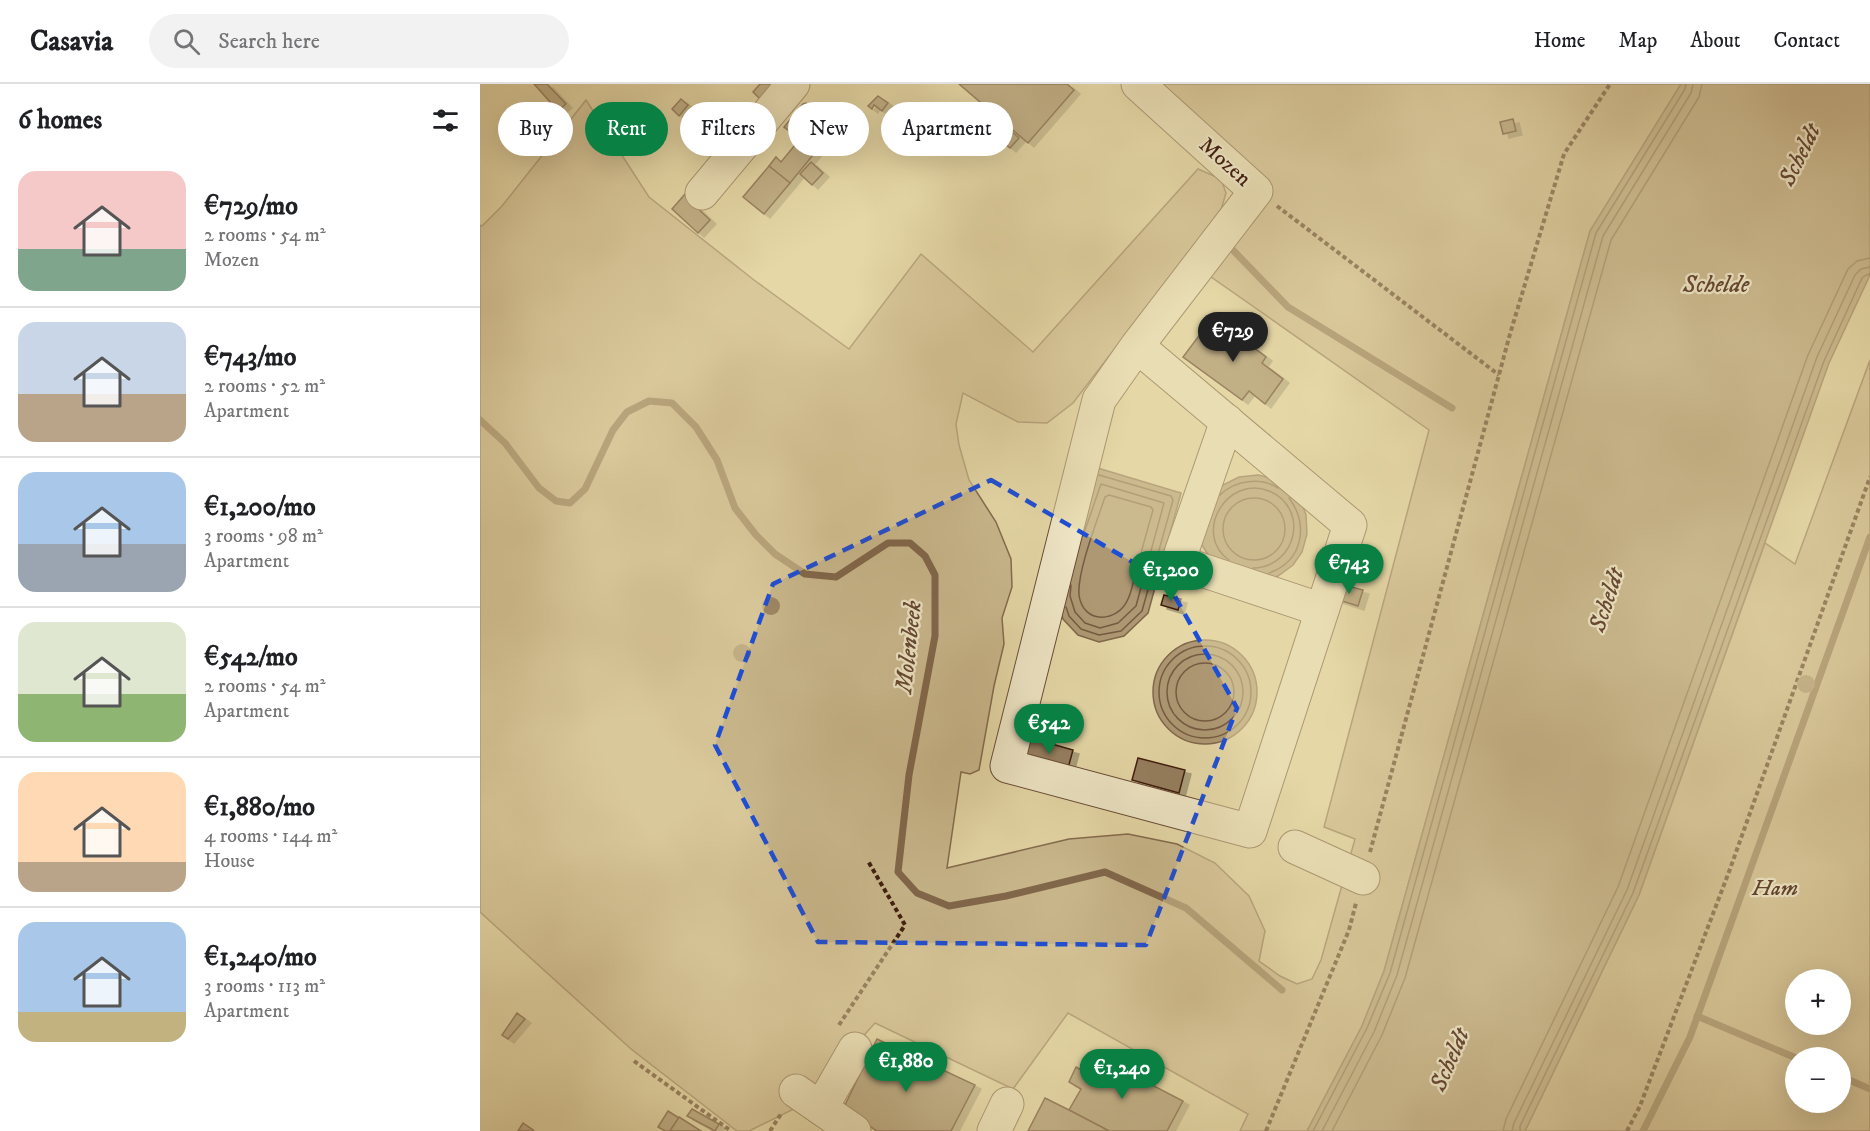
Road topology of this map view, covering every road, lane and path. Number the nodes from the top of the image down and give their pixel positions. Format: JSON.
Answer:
{"nodes":[{"id":1,"x":793,"y":84,"type":"edge"},
{"id":2,"x":1138,"y":84,"type":"edge"},
{"id":3,"x":1610,"y":84,"type":"edge"},
{"id":4,"x":1256,"y":191,"type":"junction"},
{"id":5,"x":702,"y":193,"type":"dead end"},
{"id":6,"x":1137,"y":346,"type":"junction"},
{"id":7,"x":1499,"y":375,"type":"junction"},
{"id":8,"x":1227,"y":421,"type":"junction"},
{"id":9,"x":1870,"y":477,"type":"edge"},
{"id":10,"x":1322,"y":610,"type":"junction"},
{"id":11,"x":868,"y":861,"type":"dead end"},
{"id":12,"x":1310,"y":861,"type":"dead end"},
{"id":13,"x":1363,"y":878,"type":"junction"},
{"id":14,"x":905,"y":925,"type":"dead end"},
{"id":15,"x":855,"y":1049,"type":"dead end"},
{"id":16,"x":634,"y":1061,"type":"dead end"},
{"id":17,"x":731,"y":1131,"type":"edge"},
{"id":18,"x":854,"y":1131,"type":"edge"},
{"id":19,"x":1266,"y":1131,"type":"edge"},
{"id":20,"x":1627,"y":1131,"type":"edge"}],
"edges":[{"from":1,"to":5,"type":"street"},
{"from":2,"to":4,"type":"street","name":"Mozen"},
{"from":3,"to":7,"type":"path"},
{"from":4,"to":6,"type":"street","name":"Mozen"},
{"from":4,"to":7,"type":"path"},
{"from":6,"to":8,"type":"street"},
{"from":6,"to":10,"type":"street","name":"Mozen"},
{"from":7,"to":13,"type":"path"},
{"from":8,"to":10,"type":"street"},
{"from":8,"to":10,"type":"street"},
{"from":9,"to":20,"type":"path"},
{"from":11,"to":14,"type":"path"},
{"from":12,"to":13,"type":"street"},
{"from":13,"to":19,"type":"path"},
{"from":15,"to":18,"type":"street"},
{"from":16,"to":17,"type":"path"}]}
